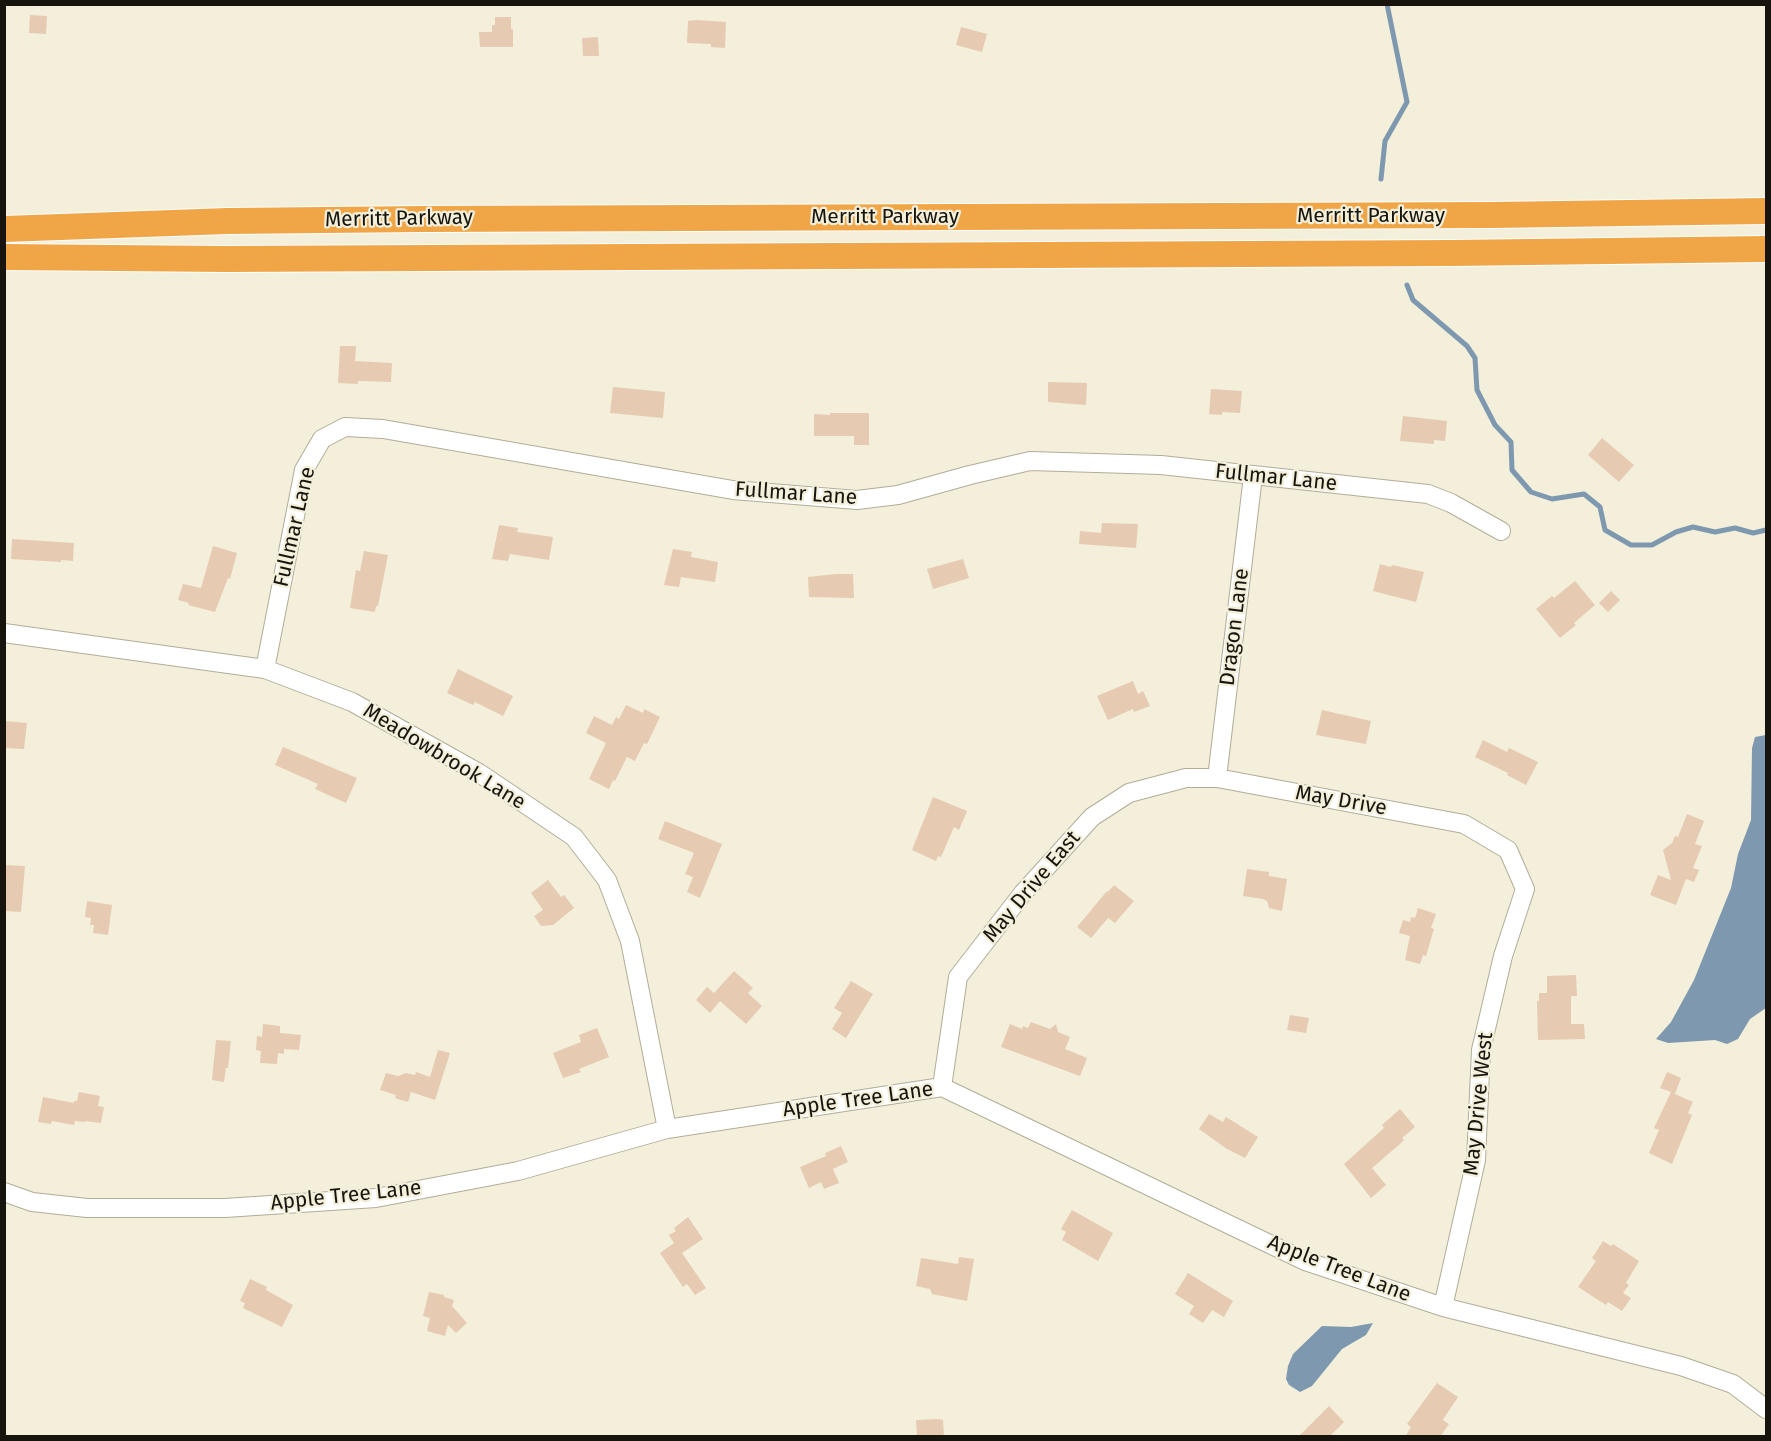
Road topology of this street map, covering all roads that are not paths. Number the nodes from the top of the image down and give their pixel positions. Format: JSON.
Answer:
{"nodes":[{"id":1,"x":1767,"y":197,"type":"edge"},
{"id":2,"x":1767,"y":211,"type":"edge"},
{"id":3,"x":1669,"y":213,"type":"junction"},
{"id":4,"x":4,"y":230,"type":"edge"},
{"id":5,"x":1767,"y":249,"type":"edge"},
{"id":6,"x":4,"y":256,"type":"edge"},
{"id":7,"x":1253,"y":476,"type":"junction"},
{"id":8,"x":1501,"y":531,"type":"dead end"},
{"id":9,"x":4,"y":633,"type":"edge"},
{"id":10,"x":265,"y":669,"type":"junction"},
{"id":11,"x":1217,"y":778,"type":"junction"},
{"id":12,"x":1464,"y":824,"type":"joint"},
{"id":13,"x":942,"y":1087,"type":"junction"},
{"id":14,"x":667,"y":1129,"type":"junction"},
{"id":15,"x":4,"y":1192,"type":"edge"},
{"id":16,"x":1443,"y":1307,"type":"junction"},
{"id":17,"x":1765,"y":1404,"type":"edge"}],
"edges":[{"from":1,"to":3,"type":"highway"},
{"from":2,"to":3,"type":"highway","name":"Merritt Parkway"},
{"from":3,"to":4,"type":"highway","name":"Merritt Parkway"},
{"from":5,"to":6,"type":"highway","name":"Merritt Parkway"},
{"from":7,"to":8,"type":"street","name":"Fullmar Lane"},
{"from":7,"to":10,"type":"street","name":"Fullmar Lane"},
{"from":7,"to":11,"type":"street","name":"Dragon Lane"},
{"from":9,"to":10,"type":"street","name":"Meadowbrook Lane"},
{"from":10,"to":14,"type":"street","name":"Meadowbrook Lane"},
{"from":11,"to":12,"type":"street","name":"May Drive"},
{"from":11,"to":13,"type":"street","name":"May Drive East"},
{"from":12,"to":16,"type":"street","name":"May Drive West"},
{"from":13,"to":14,"type":"street","name":"Apple Tree Lane"},
{"from":13,"to":16,"type":"street","name":"Apple Tree Lane"},
{"from":14,"to":15,"type":"street","name":"Apple Tree Lane"},
{"from":16,"to":17,"type":"street","name":"Apple Tree Lane"}]}
